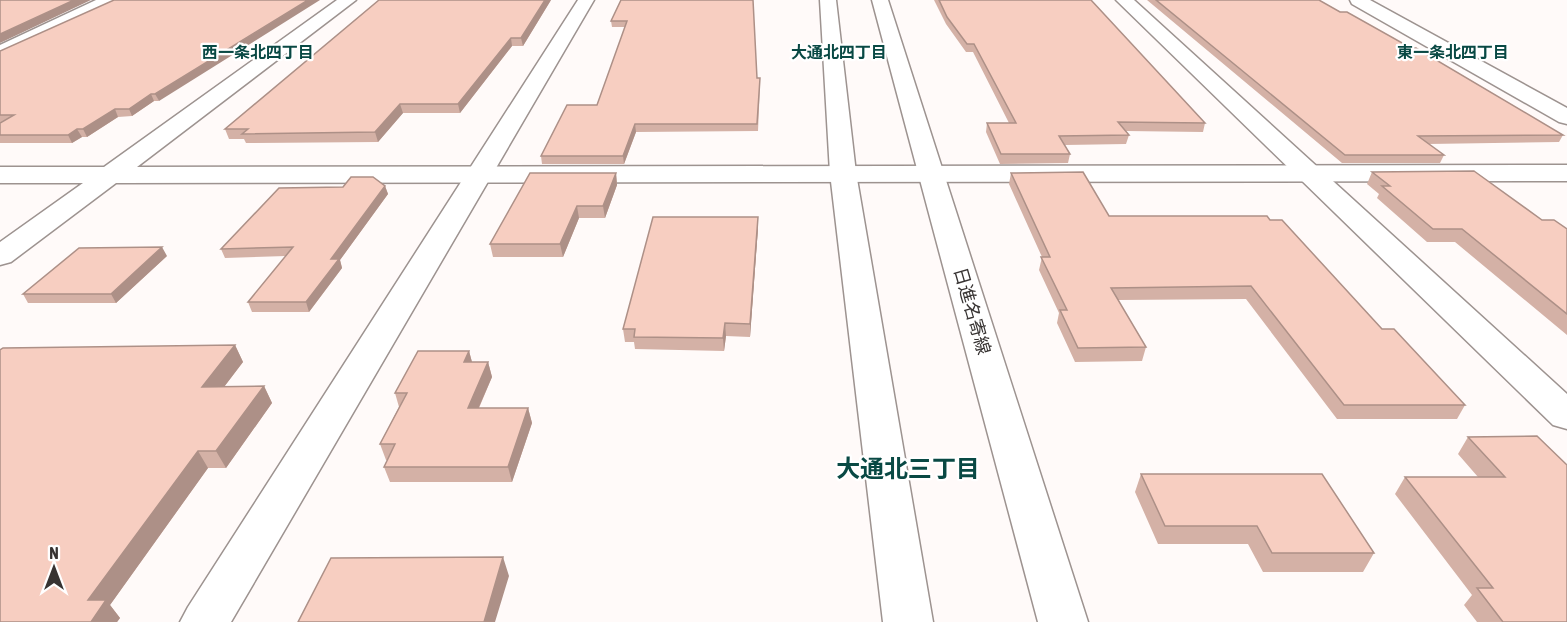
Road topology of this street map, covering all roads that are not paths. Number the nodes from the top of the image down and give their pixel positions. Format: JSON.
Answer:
{"nodes":[{"id":1,"x":110,"y":0,"type":"edge"},
{"id":2,"x":348,"y":0,"type":"edge"},
{"id":3,"x":586,"y":0,"type":"edge"},
{"id":4,"x":828,"y":0,"type":"edge"},
{"id":5,"x":880,"y":0,"type":"edge"},
{"id":6,"x":1124,"y":0,"type":"edge"},
{"id":7,"x":1358,"y":0,"type":"edge"},
{"id":8,"x":0,"y":52,"type":"edge"},
{"id":9,"x":1567,"y":117,"type":"edge"},
{"id":10,"x":843,"y":173,"type":"junction"},
{"id":11,"x":931,"y":173,"type":"junction"},
{"id":12,"x":1309,"y":173,"type":"junction"},
{"id":13,"x":1567,"y":173,"type":"edge"},
{"id":14,"x":0,"y":175,"type":"edge"},
{"id":15,"x":110,"y":175,"type":"junction"},
{"id":16,"x":479,"y":175,"type":"junction"},
{"id":17,"x":0,"y":256,"type":"edge"},
{"id":18,"x":1567,"y":416,"type":"edge"},
{"id":19,"x":206,"y":622,"type":"edge"},
{"id":20,"x":908,"y":622,"type":"edge"},
{"id":21,"x":1063,"y":622,"type":"edge"}],
"edges":[{"from":1,"to":8,"type":"street"},
{"from":2,"to":15,"type":"street"},
{"from":3,"to":16,"type":"street"},
{"from":4,"to":10,"type":"street"},
{"from":5,"to":11,"type":"street","name":"日進名寄線"},
{"from":6,"to":12,"type":"street"},
{"from":7,"to":9,"type":"street"},
{"from":10,"to":11,"type":"street"},
{"from":10,"to":16,"type":"street"},
{"from":10,"to":20,"type":"street"},
{"from":11,"to":12,"type":"street"},
{"from":11,"to":21,"type":"street","name":"日進名寄線"},
{"from":12,"to":13,"type":"street"},
{"from":12,"to":18,"type":"street"},
{"from":14,"to":15,"type":"street"},
{"from":15,"to":16,"type":"street"},
{"from":15,"to":17,"type":"street"},
{"from":16,"to":19,"type":"street"}]}
